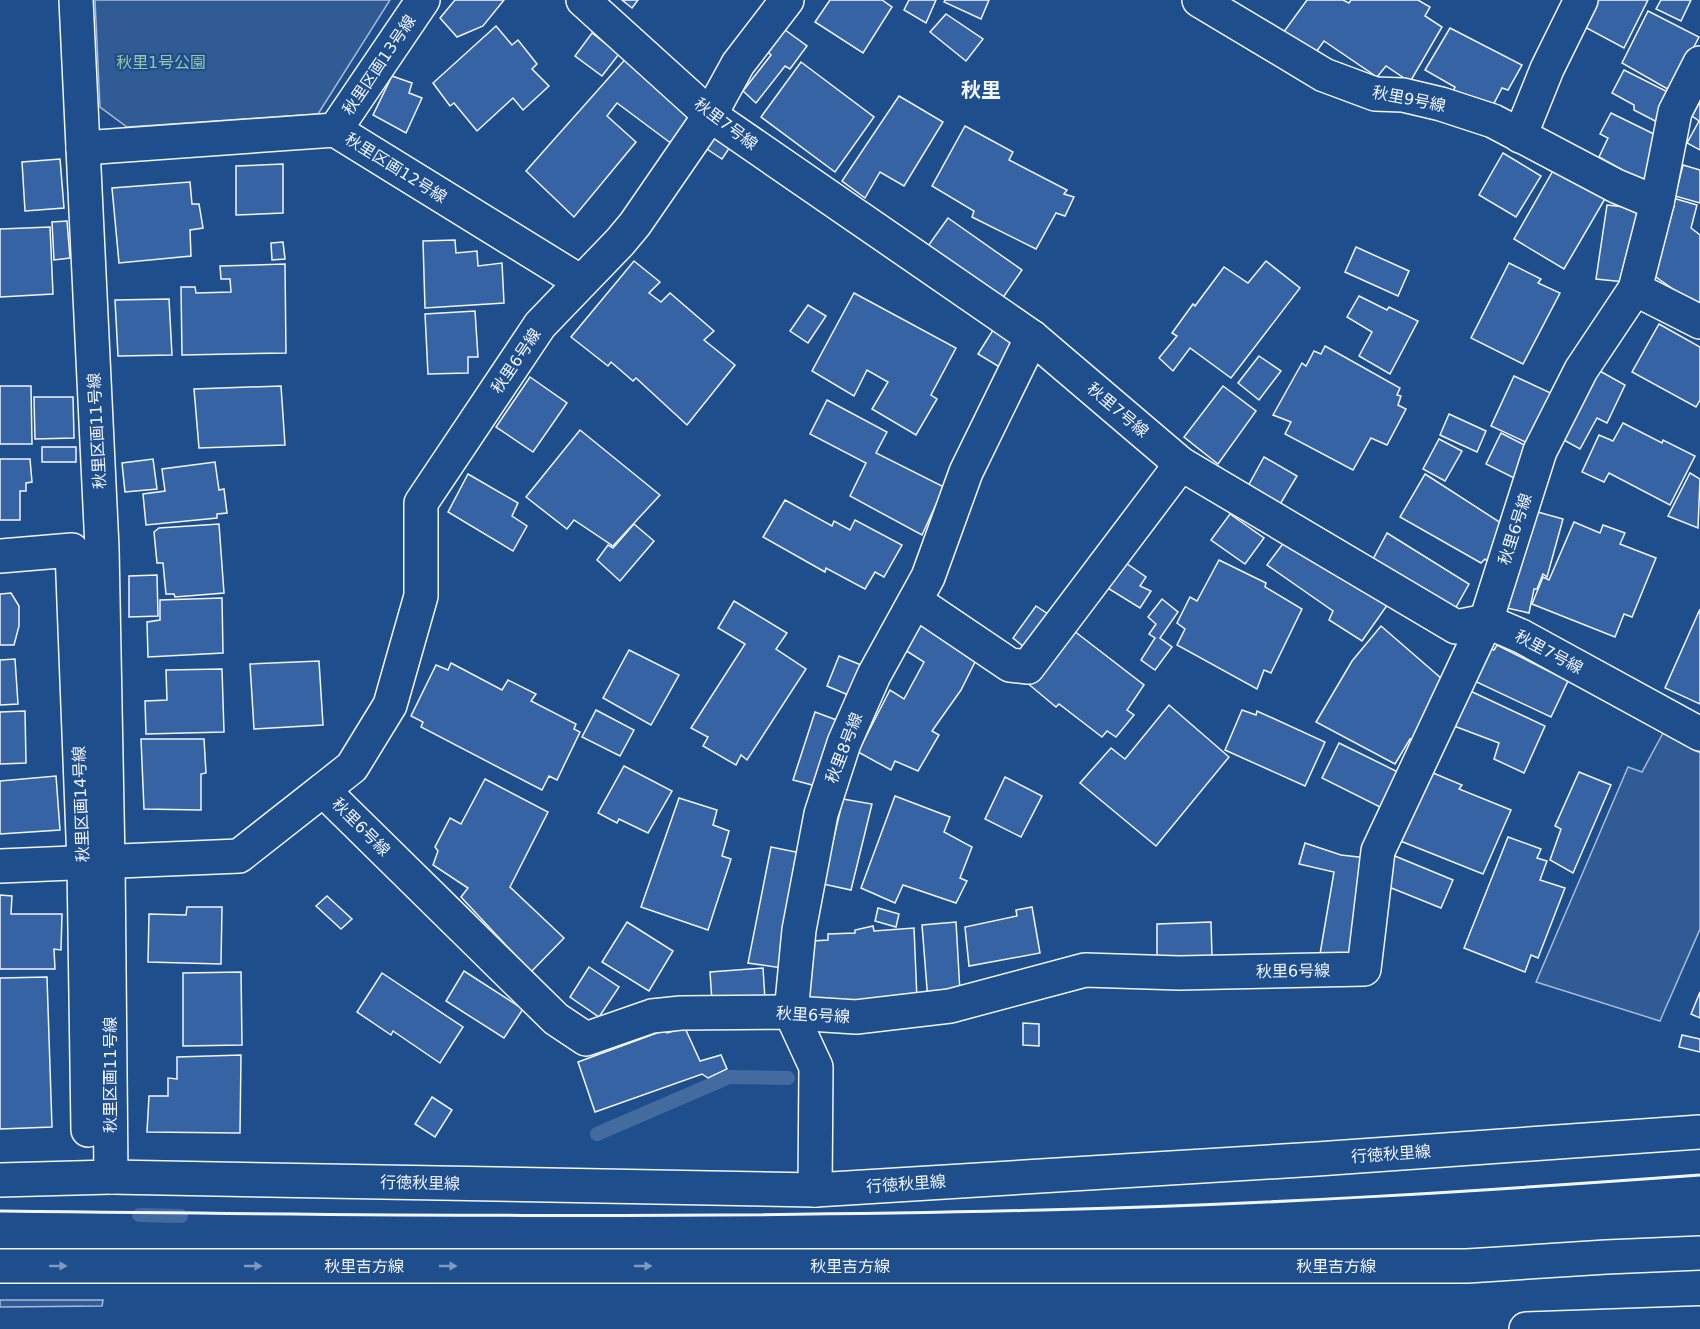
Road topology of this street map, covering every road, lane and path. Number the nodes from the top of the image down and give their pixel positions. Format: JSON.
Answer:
{"nodes":[{"id":1,"x":75,"y":0,"type":"edge"},
{"id":2,"x":423,"y":0,"type":"edge"},
{"id":3,"x":583,"y":0,"type":"edge"},
{"id":4,"x":787,"y":0,"type":"edge"},
{"id":5,"x":1199,"y":0,"type":"edge"},
{"id":6,"x":1581,"y":0,"type":"edge"},
{"id":7,"x":1700,"y":63,"type":"edge"},
{"id":8,"x":710,"y":115,"type":"junction"},
{"id":9,"x":335,"y":130,"type":"junction"},
{"id":10,"x":1520,"y":136,"type":"junction"},
{"id":11,"x":83,"y":148,"type":"junction"},
{"id":12,"x":1657,"y":203,"type":"junction"},
{"id":13,"x":581,"y":282,"type":"junction"},
{"id":14,"x":1635,"y":289,"type":"junction"},
{"id":15,"x":1700,"y":322,"type":"edge"},
{"id":16,"x":1032,"y":337,"type":"junction"},
{"id":17,"x":1181,"y":464,"type":"junction"},
{"id":18,"x":87,"y":549,"type":"junction"},
{"id":19,"x":0,"y":556,"type":"edge"},
{"id":20,"x":915,"y":601,"type":"junction"},
{"id":21,"x":1486,"y":621,"type":"junction"},
{"id":22,"x":1700,"y":734,"type":"edge"},
{"id":23,"x":323,"y":789,"type":"junction"},
{"id":24,"x":96,"y":863,"type":"junction"},
{"id":25,"x":0,"y":866,"type":"edge"},
{"id":26,"x":792,"y":1013,"type":"junction"},
{"id":27,"x":88,"y":1130,"type":"dead end"},
{"id":28,"x":1700,"y":1132,"type":"edge"},
{"id":29,"x":111,"y":1177,"type":"junction"},
{"id":30,"x":0,"y":1180,"type":"edge"},
{"id":31,"x":815,"y":1190,"type":"junction"},
{"id":32,"x":1700,"y":1245,"type":"edge"},
{"id":33,"x":1700,"y":1253,"type":"edge"},
{"id":34,"x":1605,"y":1257,"type":"junction"},
{"id":35,"x":0,"y":1266,"type":"edge"},
{"id":36,"x":1700,"y":1323,"type":"edge"},
{"id":37,"x":1607,"y":1328,"type":"junction"},
{"id":38,"x":1526,"y":1329,"type":"edge"},
{"id":39,"x":1700,"y":1329,"type":"edge"}],
"edges":[{"from":1,"to":11,"type":"street","name":"秋里区画11号線"},
{"from":2,"to":9,"type":"street","name":"秋里区画13号線"},
{"from":3,"to":8,"type":"street","name":"秋里7号線"},
{"from":4,"to":8,"type":"street","name":"秋里6号線"},
{"from":5,"to":10,"type":"street","name":"秋里9号線"},
{"from":6,"to":10,"type":"street"},
{"from":7,"to":12,"type":"street","name":"秋里6号線"},
{"from":8,"to":13,"type":"street","name":"秋里6号線"},
{"from":8,"to":16,"type":"street","name":"秋里7号線"},
{"from":9,"to":11,"type":"street","name":"秋里区画12号線"},
{"from":9,"to":13,"type":"street","name":"秋里区画12号線"},
{"from":10,"to":12,"type":"street","name":"秋里9号線"},
{"from":11,"to":18,"type":"street","name":"秋里区画11号線"},
{"from":12,"to":14,"type":"street","name":"秋里6号線"},
{"from":13,"to":23,"type":"street","name":"秋里6号線"},
{"from":14,"to":15,"type":"street"},
{"from":14,"to":21,"type":"street","name":"秋里6号線"},
{"from":16,"to":17,"type":"street","name":"秋里7号線"},
{"from":16,"to":20,"type":"street","name":"秋里8号線"},
{"from":17,"to":20,"type":"street"},
{"from":17,"to":21,"type":"street","name":"秋里7号線"},
{"from":18,"to":19,"type":"street"},
{"from":18,"to":24,"type":"street","name":"秋里区画11号線"},
{"from":20,"to":26,"type":"street","name":"秋里8号線"},
{"from":21,"to":22,"type":"street","name":"秋里7号線"},
{"from":21,"to":26,"type":"street","name":"秋里6号線"},
{"from":23,"to":24,"type":"street"},
{"from":23,"to":26,"type":"street","name":"秋里6号線"},
{"from":24,"to":25,"type":"street"},
{"from":24,"to":27,"type":"street","name":"秋里区画14号線"},
{"from":24,"to":29,"type":"street","name":"秋里区画11号線"},
{"from":26,"to":31,"type":"street","name":"秋里8号線"},
{"from":28,"to":31,"type":"street","name":"行徳秋里線"},
{"from":29,"to":30,"type":"street"},
{"from":29,"to":31,"type":"street","name":"行徳秋里線"},
{"from":32,"to":34,"type":"street"},
{"from":33,"to":34,"type":"street","name":"秋里吉方線"},
{"from":35,"to":34,"type":"street","name":"秋里吉方線","one_way":true},
{"from":36,"to":37,"type":"street"},
{"from":37,"to":38,"type":"street"},
{"from":37,"to":39,"type":"street"}]}
